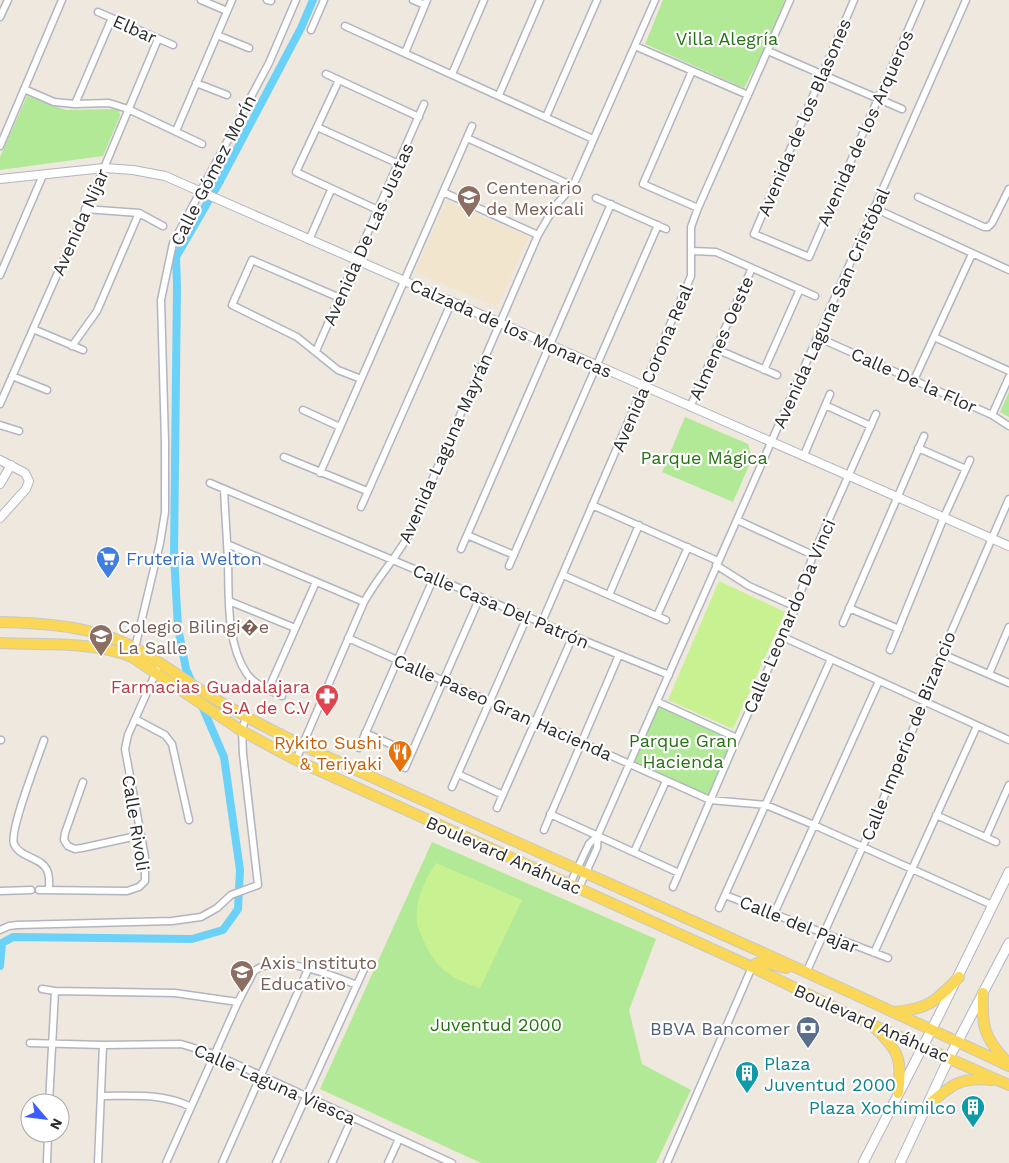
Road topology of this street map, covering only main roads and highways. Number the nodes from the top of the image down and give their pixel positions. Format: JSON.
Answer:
{"nodes":[{"id":1,"x":0,"y":622,"type":"edge"},
{"id":2,"x":0,"y":643,"type":"edge"},
{"id":3,"x":158,"y":668,"type":"junction"},
{"id":4,"x":1009,"y":872,"type":"edge"},
{"id":5,"x":1009,"y":943,"type":"edge"},
{"id":6,"x":752,"y":967,"type":"junction"},
{"id":7,"x":806,"y":973,"type":"junction"},
{"id":8,"x":958,"y":977,"type":"junction"},
{"id":9,"x":983,"y":992,"type":"junction"},
{"id":10,"x":891,"y":1012,"type":"junction"},
{"id":11,"x":872,"y":1024,"type":"junction"},
{"id":12,"x":932,"y":1029,"type":"junction"},
{"id":13,"x":958,"y":1042,"type":"junction"},
{"id":14,"x":924,"y":1046,"type":"junction"},
{"id":15,"x":949,"y":1058,"type":"junction"},
{"id":16,"x":1009,"y":1065,"type":"edge"},
{"id":17,"x":1005,"y":1083,"type":"edge"},
{"id":18,"x":898,"y":1093,"type":"junction"},
{"id":19,"x":927,"y":1106,"type":"junction"},
{"id":20,"x":863,"y":1163,"type":"edge"},
{"id":21,"x":900,"y":1163,"type":"edge"}],
"edges":[{"from":1,"to":3,"type":"main road","name":"Boulevard Anáhuac"},
{"from":2,"to":3,"type":"main road","name":"Boulevard Anáhuac"},
{"from":3,"to":6,"type":"main road","name":"Boulevard Anáhuac"},
{"from":3,"to":7,"type":"main road","name":"Boulevard Anáhuac"},
{"from":4,"to":8,"type":"main road"},
{"from":5,"to":9,"type":"main road"},
{"from":6,"to":7,"type":"main road"},
{"from":6,"to":11,"type":"main road","name":"Boulevard Anáhuac"},
{"from":7,"to":10,"type":"main road","name":"Boulevard Anáhuac"},
{"from":8,"to":10,"type":"main road"},
{"from":8,"to":12,"type":"main road"},
{"from":9,"to":13,"type":"main road"},
{"from":9,"to":16,"type":"main road"},
{"from":10,"to":12,"type":"main road","name":"Boulevard Anáhuac"},
{"from":11,"to":14,"type":"main road","name":"Boulevard Anáhuac"},
{"from":11,"to":18,"type":"main road"},
{"from":12,"to":13,"type":"main road","name":"Boulevard Anáhuac"},
{"from":12,"to":14,"type":"main road"},
{"from":13,"to":15,"type":"main road"},
{"from":13,"to":16,"type":"main road","name":"Boulevard Anáhuac"},
{"from":14,"to":15,"type":"main road","name":"Boulevard Anáhuac"},
{"from":14,"to":18,"type":"main road"},
{"from":15,"to":17,"type":"main road","name":"Boulevard Anáhuac"},
{"from":15,"to":19,"type":"main road"},
{"from":17,"to":19,"type":"main road"},
{"from":18,"to":20,"type":"main road"},
{"from":19,"to":21,"type":"main road"}]}
